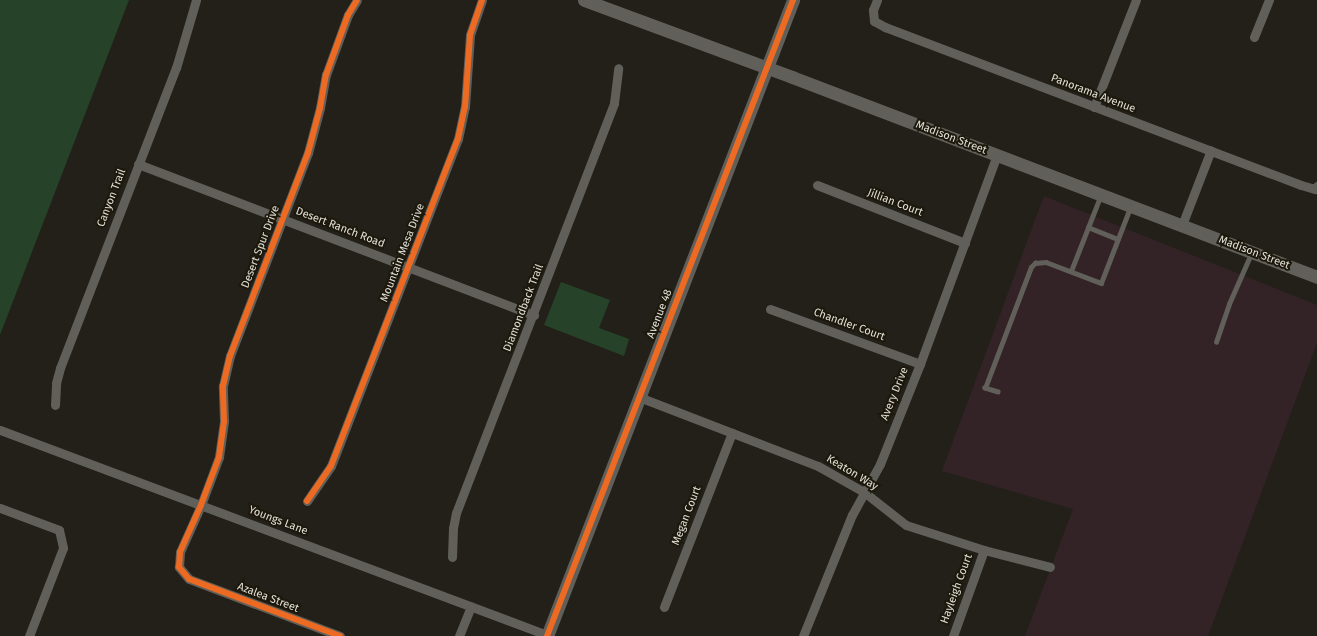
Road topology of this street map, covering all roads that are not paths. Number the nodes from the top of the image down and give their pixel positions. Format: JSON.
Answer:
{"nodes":[{"id":1,"x":196,"y":0,"type":"edge"},
{"id":2,"x":357,"y":0,"type":"edge"},
{"id":3,"x":482,"y":0,"type":"edge"},
{"id":4,"x":584,"y":0,"type":"edge"},
{"id":5,"x":793,"y":0,"type":"edge"},
{"id":6,"x":877,"y":0,"type":"edge"},
{"id":7,"x":1136,"y":0,"type":"edge"},
{"id":8,"x":1268,"y":0,"type":"edge"},
{"id":9,"x":1254,"y":37,"type":"dead end"},
{"id":10,"x":618,"y":68,"type":"dead end"},
{"id":11,"x":766,"y":68,"type":"junction"},
{"id":12,"x":1094,"y":108,"type":"junction"},
{"id":13,"x":1211,"y":150,"type":"junction"},
{"id":14,"x":997,"y":155,"type":"junction"},
{"id":15,"x":138,"y":164,"type":"junction"},
{"id":16,"x":817,"y":185,"type":"dead end"},
{"id":17,"x":1316,"y":188,"type":"edge"},
{"id":18,"x":1101,"y":195,"type":"junction"},
{"id":19,"x":1130,"y":206,"type":"junction"},
{"id":20,"x":282,"y":219,"type":"junction"},
{"id":21,"x":1182,"y":225,"type":"junction"},
{"id":22,"x":1088,"y":227,"type":"junction"},
{"id":23,"x":1118,"y":239,"type":"junction"},
{"id":24,"x":965,"y":243,"type":"junction"},
{"id":25,"x":1251,"y":252,"type":"junction"},
{"id":26,"x":408,"y":267,"type":"junction"},
{"id":27,"x":1071,"y":271,"type":"junction"},
{"id":28,"x":1317,"y":278,"type":"edge"},
{"id":29,"x":770,"y":309,"type":"dead end"},
{"id":30,"x":534,"y":315,"type":"junction"},
{"id":31,"x":1216,"y":342,"type":"dead end"},
{"id":32,"x":920,"y":364,"type":"junction"},
{"id":33,"x":998,"y":392,"type":"dead end"},
{"id":34,"x":639,"y":397,"type":"junction"},
{"id":35,"x":55,"y":405,"type":"dead end"},
{"id":36,"x":0,"y":430,"type":"edge"},
{"id":37,"x":732,"y":433,"type":"junction"},
{"id":38,"x":864,"y":492,"type":"junction"},
{"id":39,"x":307,"y":501,"type":"dead end"},
{"id":40,"x":201,"y":506,"type":"junction"},
{"id":41,"x":0,"y":508,"type":"edge"},
{"id":42,"x":984,"y":550,"type":"junction"},
{"id":43,"x":452,"y":557,"type":"dead end"},
{"id":44,"x":1050,"y":567,"type":"dead end"},
{"id":45,"x":189,"y":579,"type":"joint"},
{"id":46,"x":471,"y":606,"type":"junction"},
{"id":47,"x":664,"y":607,"type":"dead end"},
{"id":48,"x":334,"y":635,"type":"edge"},
{"id":49,"x":29,"y":636,"type":"edge"},
{"id":50,"x":459,"y":636,"type":"edge"},
{"id":51,"x":547,"y":636,"type":"edge"},
{"id":52,"x":803,"y":636,"type":"edge"},
{"id":53,"x":953,"y":636,"type":"edge"}],
"edges":[{"from":1,"to":15,"type":"street","name":"Canyon Trail"},
{"from":2,"to":20,"type":"street","name":"Desert Spur Drive"},
{"from":3,"to":26,"type":"street","name":"Mountain Mesa Drive"},
{"from":4,"to":11,"type":"main road","name":"Madison Street"},
{"from":5,"to":11,"type":"main road","name":"Avenue 48"},
{"from":6,"to":12,"type":"street","name":"Panorama Avenue"},
{"from":7,"to":12,"type":"street"},
{"from":8,"to":9,"type":"street"},
{"from":10,"to":30,"type":"street","name":"Diamondback Trail"},
{"from":11,"to":14,"type":"main road","name":"Madison Street"},
{"from":11,"to":34,"type":"main road","name":"Avenue 48"},
{"from":12,"to":13,"type":"street","name":"Panorama Avenue"},
{"from":13,"to":17,"type":"street","name":"Panorama Avenue"},
{"from":13,"to":21,"type":"street"},
{"from":14,"to":18,"type":"main road","name":"Madison Street"},
{"from":14,"to":24,"type":"street","name":"Avery Drive"},
{"from":15,"to":20,"type":"street","name":"Desert Ranch Road"},
{"from":15,"to":35,"type":"street","name":"Canyon Trail"},
{"from":16,"to":24,"type":"street","name":"Jillian Court"},
{"from":18,"to":19,"type":"main road","name":"Madison Street"},
{"from":18,"to":22,"type":"lane"},
{"from":19,"to":21,"type":"main road","name":"Madison Street"},
{"from":19,"to":23,"type":"lane"},
{"from":20,"to":26,"type":"street","name":"Desert Ranch Road"},
{"from":20,"to":40,"type":"street","name":"Desert Spur Drive"},
{"from":21,"to":25,"type":"main road","name":"Madison Street"},
{"from":22,"to":23,"type":"lane"},
{"from":22,"to":27,"type":"lane"},
{"from":23,"to":27,"type":"lane"},
{"from":24,"to":32,"type":"street","name":"Avery Drive"},
{"from":25,"to":28,"type":"main road","name":"Madison Street"},
{"from":25,"to":31,"type":"lane"},
{"from":26,"to":30,"type":"street","name":"Desert Ranch Road"},
{"from":26,"to":39,"type":"street","name":"Mountain Mesa Drive"},
{"from":27,"to":33,"type":"lane"},
{"from":29,"to":32,"type":"street","name":"Chandler Court"},
{"from":30,"to":43,"type":"street","name":"Diamondback Trail"},
{"from":32,"to":38,"type":"street","name":"Avery Drive"},
{"from":34,"to":37,"type":"street","name":"Keaton Way"},
{"from":34,"to":51,"type":"main road","name":"Avenue 48"},
{"from":36,"to":40,"type":"street","name":"Youngs Lane"},
{"from":37,"to":38,"type":"street","name":"Keaton Way"},
{"from":37,"to":47,"type":"street","name":"Megan Court"},
{"from":38,"to":42,"type":"street","name":"Keaton Way"},
{"from":38,"to":52,"type":"street","name":"Avery Drive"},
{"from":40,"to":45,"type":"street","name":"Desert Spur Drive"},
{"from":40,"to":46,"type":"street","name":"Youngs Lane"},
{"from":41,"to":49,"type":"street"},
{"from":42,"to":44,"type":"street","name":"Keaton Way"},
{"from":42,"to":53,"type":"street","name":"Hayleigh Court"},
{"from":45,"to":48,"type":"street","name":"Azalea Street"},
{"from":46,"to":50,"type":"street"},
{"from":46,"to":51,"type":"street","name":"Youngs Lane"}]}
